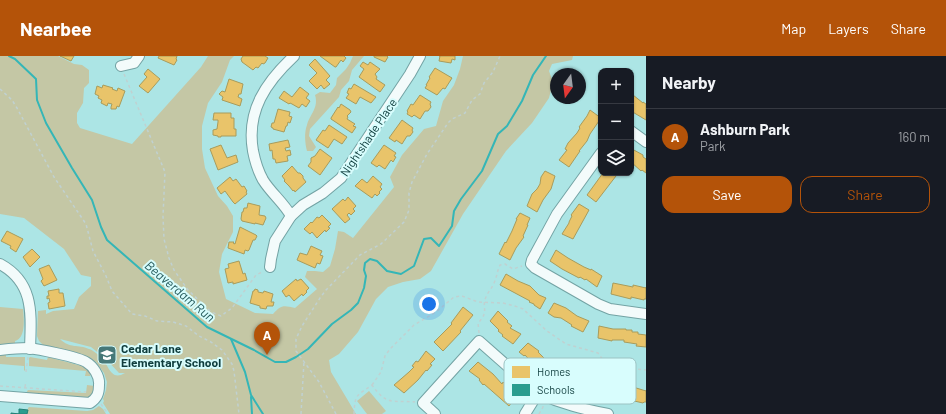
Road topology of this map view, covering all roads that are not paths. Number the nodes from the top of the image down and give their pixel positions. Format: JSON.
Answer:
{"nodes":[{"id":1,"x":139,"y":56,"type":"edge"},
{"id":2,"x":294,"y":56,"type":"edge"},
{"id":3,"x":420,"y":56,"type":"edge"},
{"id":4,"x":121,"y":66,"type":"road end"},
{"id":5,"x":634,"y":133,"type":"edge"},
{"id":6,"x":646,"y":142,"type":"edge"},
{"id":7,"x":598,"y":157,"type":"edge"},
{"id":8,"x":291,"y":216,"type":"junction"},
{"id":9,"x":0,"y":264,"type":"edge"},
{"id":10,"x":270,"y":267,"type":"road end"},
{"id":11,"x":646,"y":314,"type":"edge"},
{"id":12,"x":0,"y":350,"type":"edge"},
{"id":13,"x":29,"y":352,"type":"junction"},
{"id":14,"x":504,"y":362,"type":"edge"},
{"id":15,"x":0,"y":396,"type":"edge"},
{"id":16,"x":532,"y":404,"type":"edge"},
{"id":17,"x":565,"y":404,"type":"edge"},
{"id":18,"x":435,"y":414,"type":"edge"},
{"id":19,"x":526,"y":414,"type":"edge"},
{"id":20,"x":608,"y":414,"type":"edge"}],
"edges":[{"from":1,"to":4,"type":"street"},
{"from":2,"to":8,"type":"street"},
{"from":3,"to":8,"type":"street","name":"Nightshade Place"},
{"from":5,"to":6,"type":"street"},
{"from":7,"to":11,"type":"street"},
{"from":8,"to":10,"type":"street","name":"Nightshade Place"},
{"from":9,"to":13,"type":"street"},
{"from":12,"to":13,"type":"street"},
{"from":13,"to":15,"type":"street"},
{"from":14,"to":18,"type":"street"},
{"from":16,"to":19,"type":"street"},
{"from":17,"to":20,"type":"street"}]}
